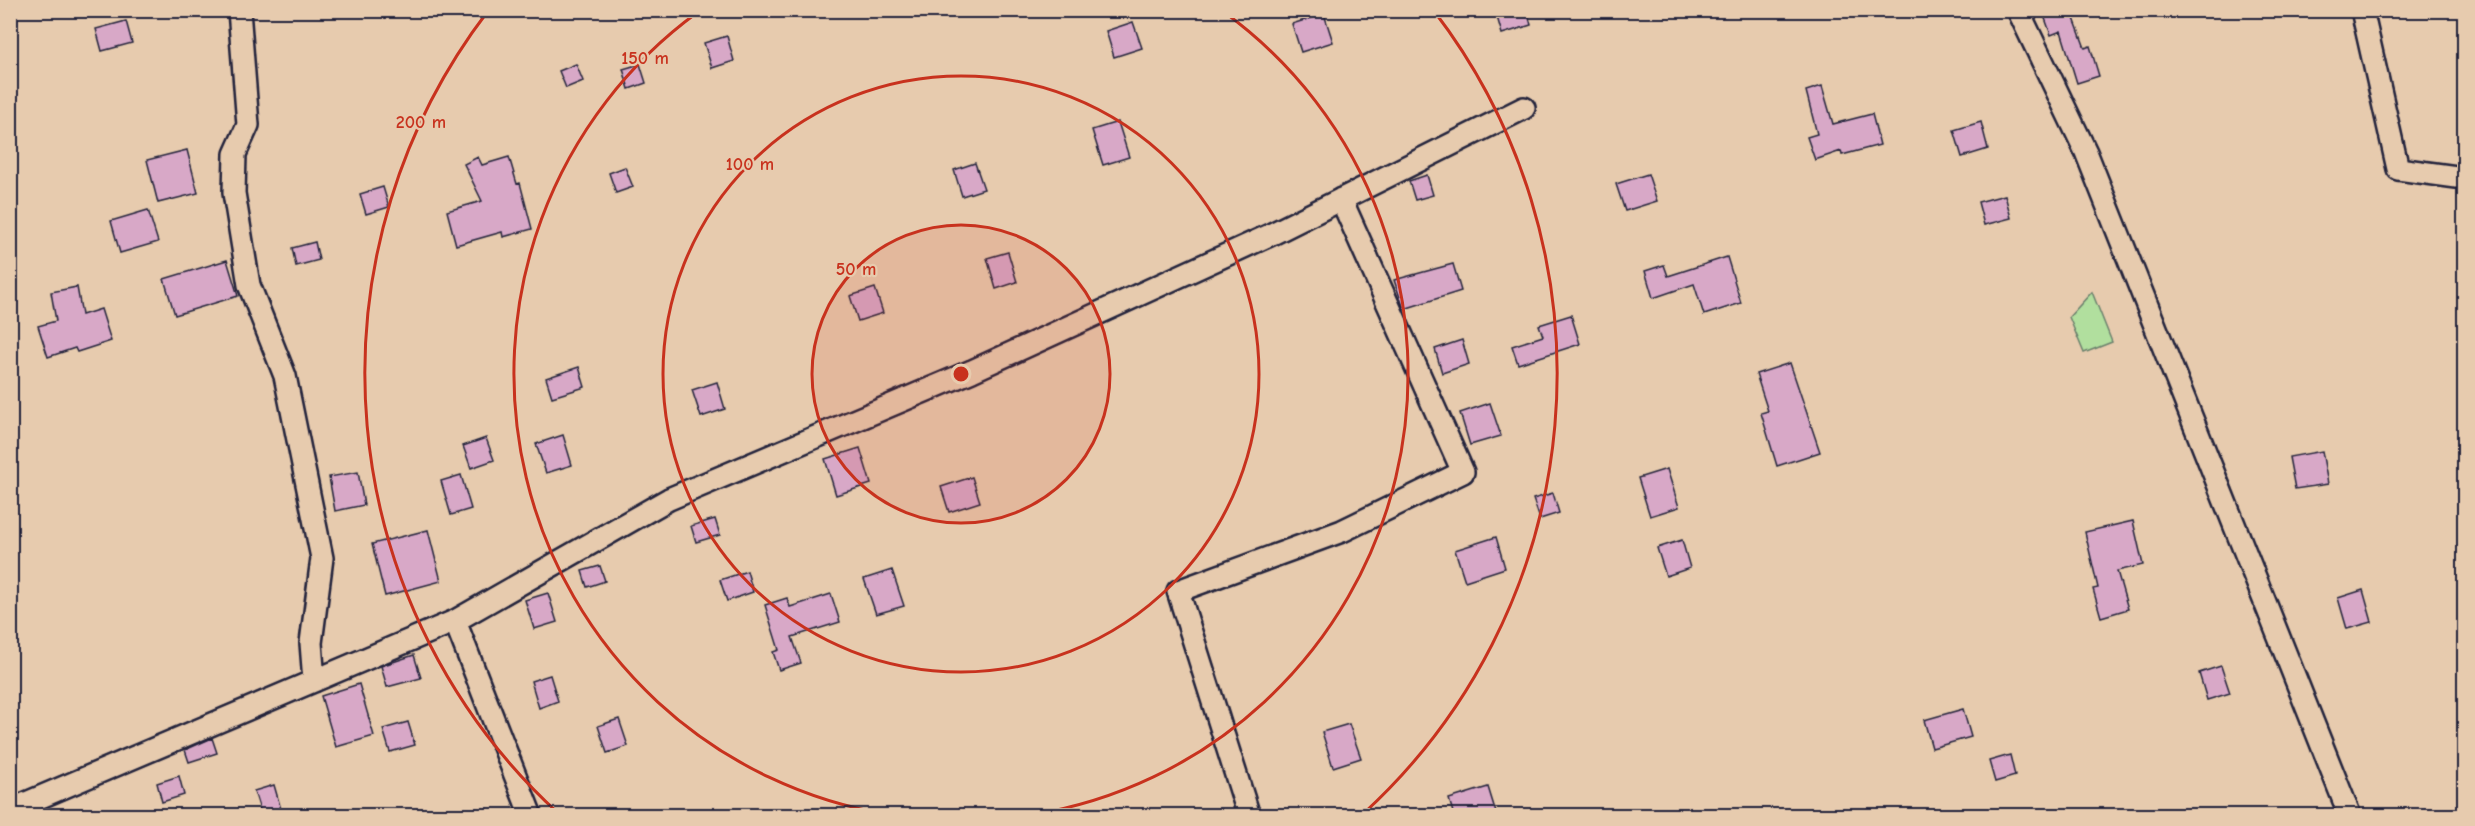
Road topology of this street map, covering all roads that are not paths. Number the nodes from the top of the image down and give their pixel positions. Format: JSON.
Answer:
{"nodes":[{"id":1,"x":239,"y":10,"type":"edge"},
{"id":2,"x":2018,"y":10,"type":"edge"},
{"id":3,"x":2362,"y":10,"type":"edge"},
{"id":4,"x":1524,"y":108,"type":"dead end"},
{"id":5,"x":2464,"y":178,"type":"edge"},
{"id":6,"x":1341,"y":199,"type":"junction"},
{"id":7,"x":455,"y":621,"type":"junction"},
{"id":8,"x":314,"y":681,"type":"junction"},
{"id":9,"x":10,"y":810,"type":"edge"},
{"id":10,"x":531,"y":816,"type":"edge"},
{"id":11,"x":1249,"y":816,"type":"edge"},
{"id":12,"x":2350,"y":816,"type":"edge"}],
"edges":[{"from":1,"to":8,"type":"street"},
{"from":2,"to":12,"type":"street"},
{"from":3,"to":5,"type":"street"},
{"from":4,"to":6,"type":"street"},
{"from":6,"to":7,"type":"street"},
{"from":6,"to":11,"type":"street"},
{"from":7,"to":8,"type":"street"},
{"from":7,"to":10,"type":"street"},
{"from":8,"to":9,"type":"street"}]}
